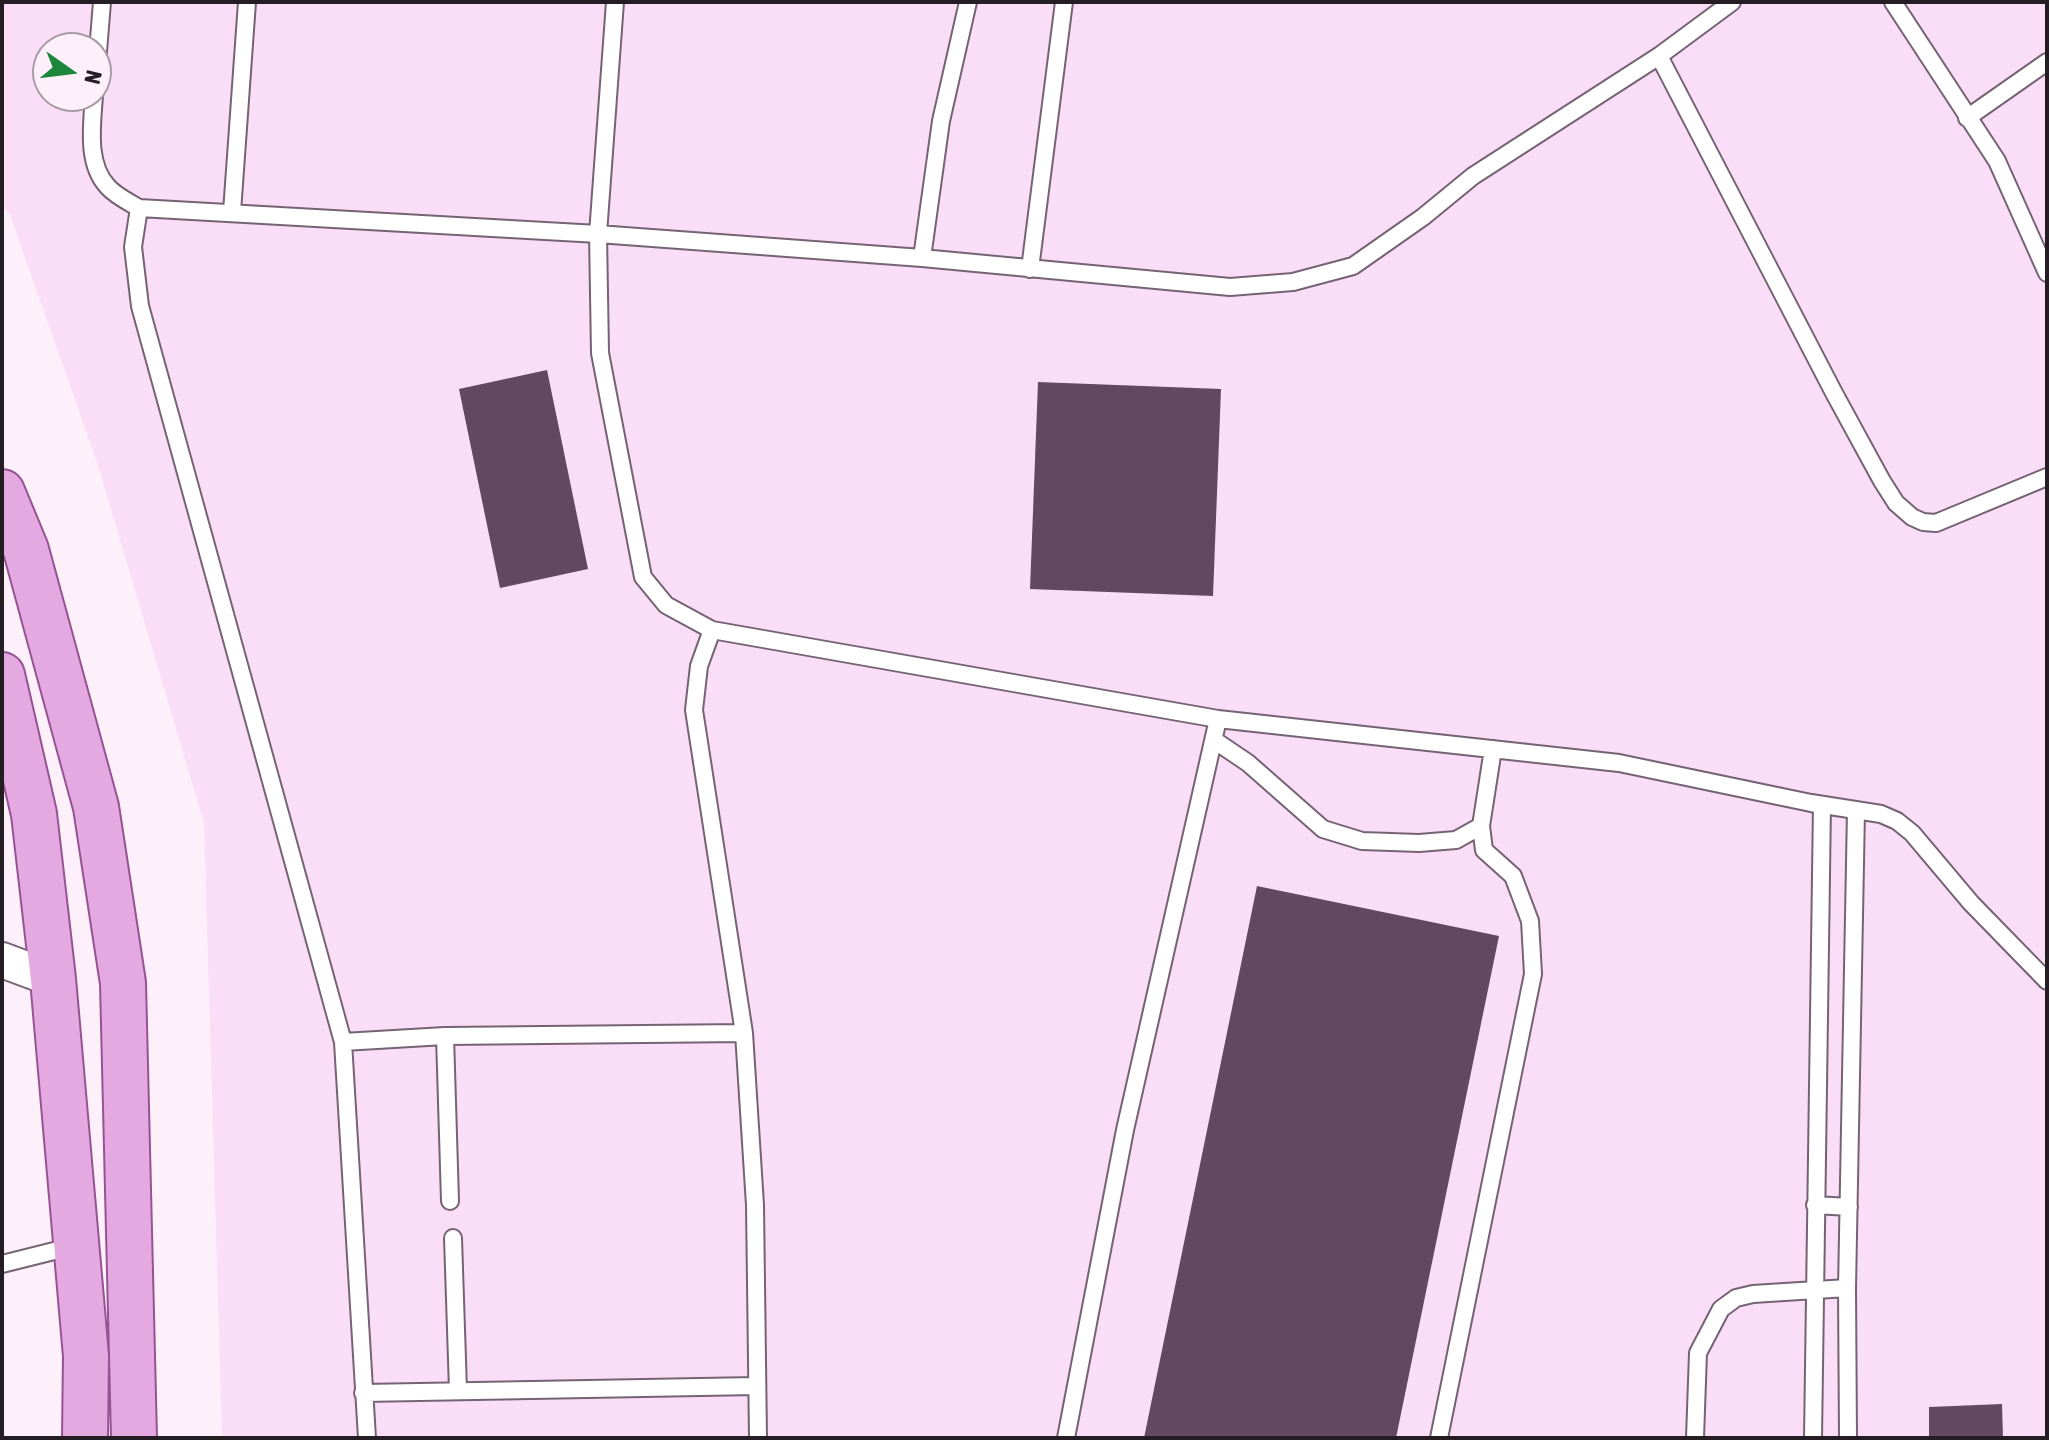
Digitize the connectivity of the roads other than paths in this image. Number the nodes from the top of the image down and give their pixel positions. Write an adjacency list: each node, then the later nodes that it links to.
1 (102, 2): 8 (lane)
2 (247, 2): 14 (lane)
3 (615, 2): 15 (lane)
4 (968, 2): 16 (lane)
5 (1064, 2): 17 (lane)
6 (1732, 2): 9 (lane)
7 (1893, 2): 12 (lane)
8 (100, 32)
9 (1659, 56): 17 (lane); 19 (lane)
10 (2047, 62): 12 (lane)
11 (94, 112): 13 (lane)
12 (1967, 118): 18 (lane)
13 (139, 208): 14 (lane); 34 (lane)
14 (232, 212): 15 (lane)
15 (598, 234): 16 (lane); 21 (lane)
16 (922, 258): 17 (lane)
17 (1030, 269)
18 (2047, 273)
19 (2047, 477)
20 (2, 492): 47 (main road)
21 (712, 630): 23 (lane); 32 (lane)
22 (2, 675): 30 (main road)
23 (1218, 719): 24 (lane); 25 (lane)
24 (1214, 740): 28 (lane); 50 (lane)
25 (1493, 749): 26 (lane); 28 (lane)
26 (1822, 805): 27 (lane); 36 (lane)
27 (1856, 810): 31 (lane); 37 (lane)
28 (1481, 826): 51 (lane)
29 (2, 960): 30 (street)
30 (53, 979): 39 (main road)
31 (2047, 981)
32 (744, 1033): 33 (lane); 43 (lane)
33 (445, 1036): 34 (lane); 35 (lane)
34 (343, 1042): 45 (lane)
35 (450, 1201)
36 (1815, 1205): 37 (lane); 42 (lane)
37 (1849, 1207): 41 (lane)
38 (453, 1238): 44 (lane)
39 (76, 1246): 40 (lane); 46 (main road)
40 (2, 1264)
41 (1847, 1288): 42 (lane); 54 (lane)
42 (1813, 1289): 52 (lane); 53 (lane)
43 (756, 1386): 44 (lane); 49 (lane)
44 (458, 1390): 45 (lane)
45 (363, 1393): 48 (lane)
46 (85, 1438)
47 (134, 1438)
48 (367, 1438)
49 (758, 1438)
50 (1066, 1438)
51 (1439, 1438)
52 (1695, 1438)
53 (1813, 1438)
54 (1848, 1438)

